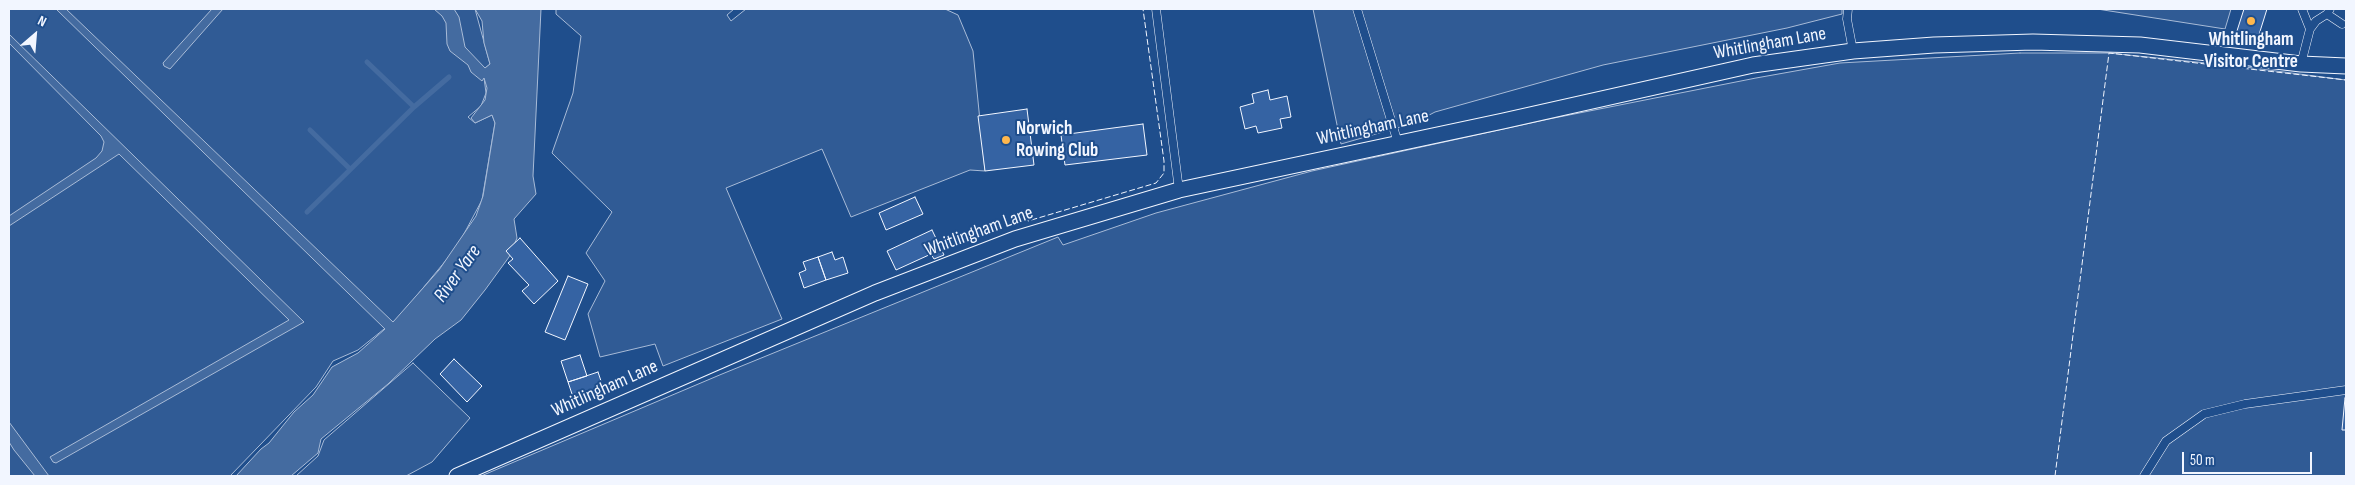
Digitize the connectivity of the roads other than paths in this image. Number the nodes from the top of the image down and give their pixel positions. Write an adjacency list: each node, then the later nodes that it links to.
1 (1156, 9): 12 (lane)
2 (1357, 9): 11 (lane)
3 (1848, 9): 8 (lane)
4 (2302, 9): 7 (lane)
5 (2329, 11): 6 (lane); 7 (lane)
6 (2342, 24)
7 (2310, 29): 9 (lane)
8 (1853, 50): 9 (street, Whitlingham Lane); 11 (street, Whitlingham Lane)
9 (2300, 64): 10 (street, Whitlingham Lane)
10 (2346, 66)
11 (1398, 143): 12 (street, Whitlingham Lane)
12 (1179, 190): 14 (street, Whitlingham Lane)
13 (2346, 390): 15 (lane)
14 (456, 476)
15 (2144, 476)

